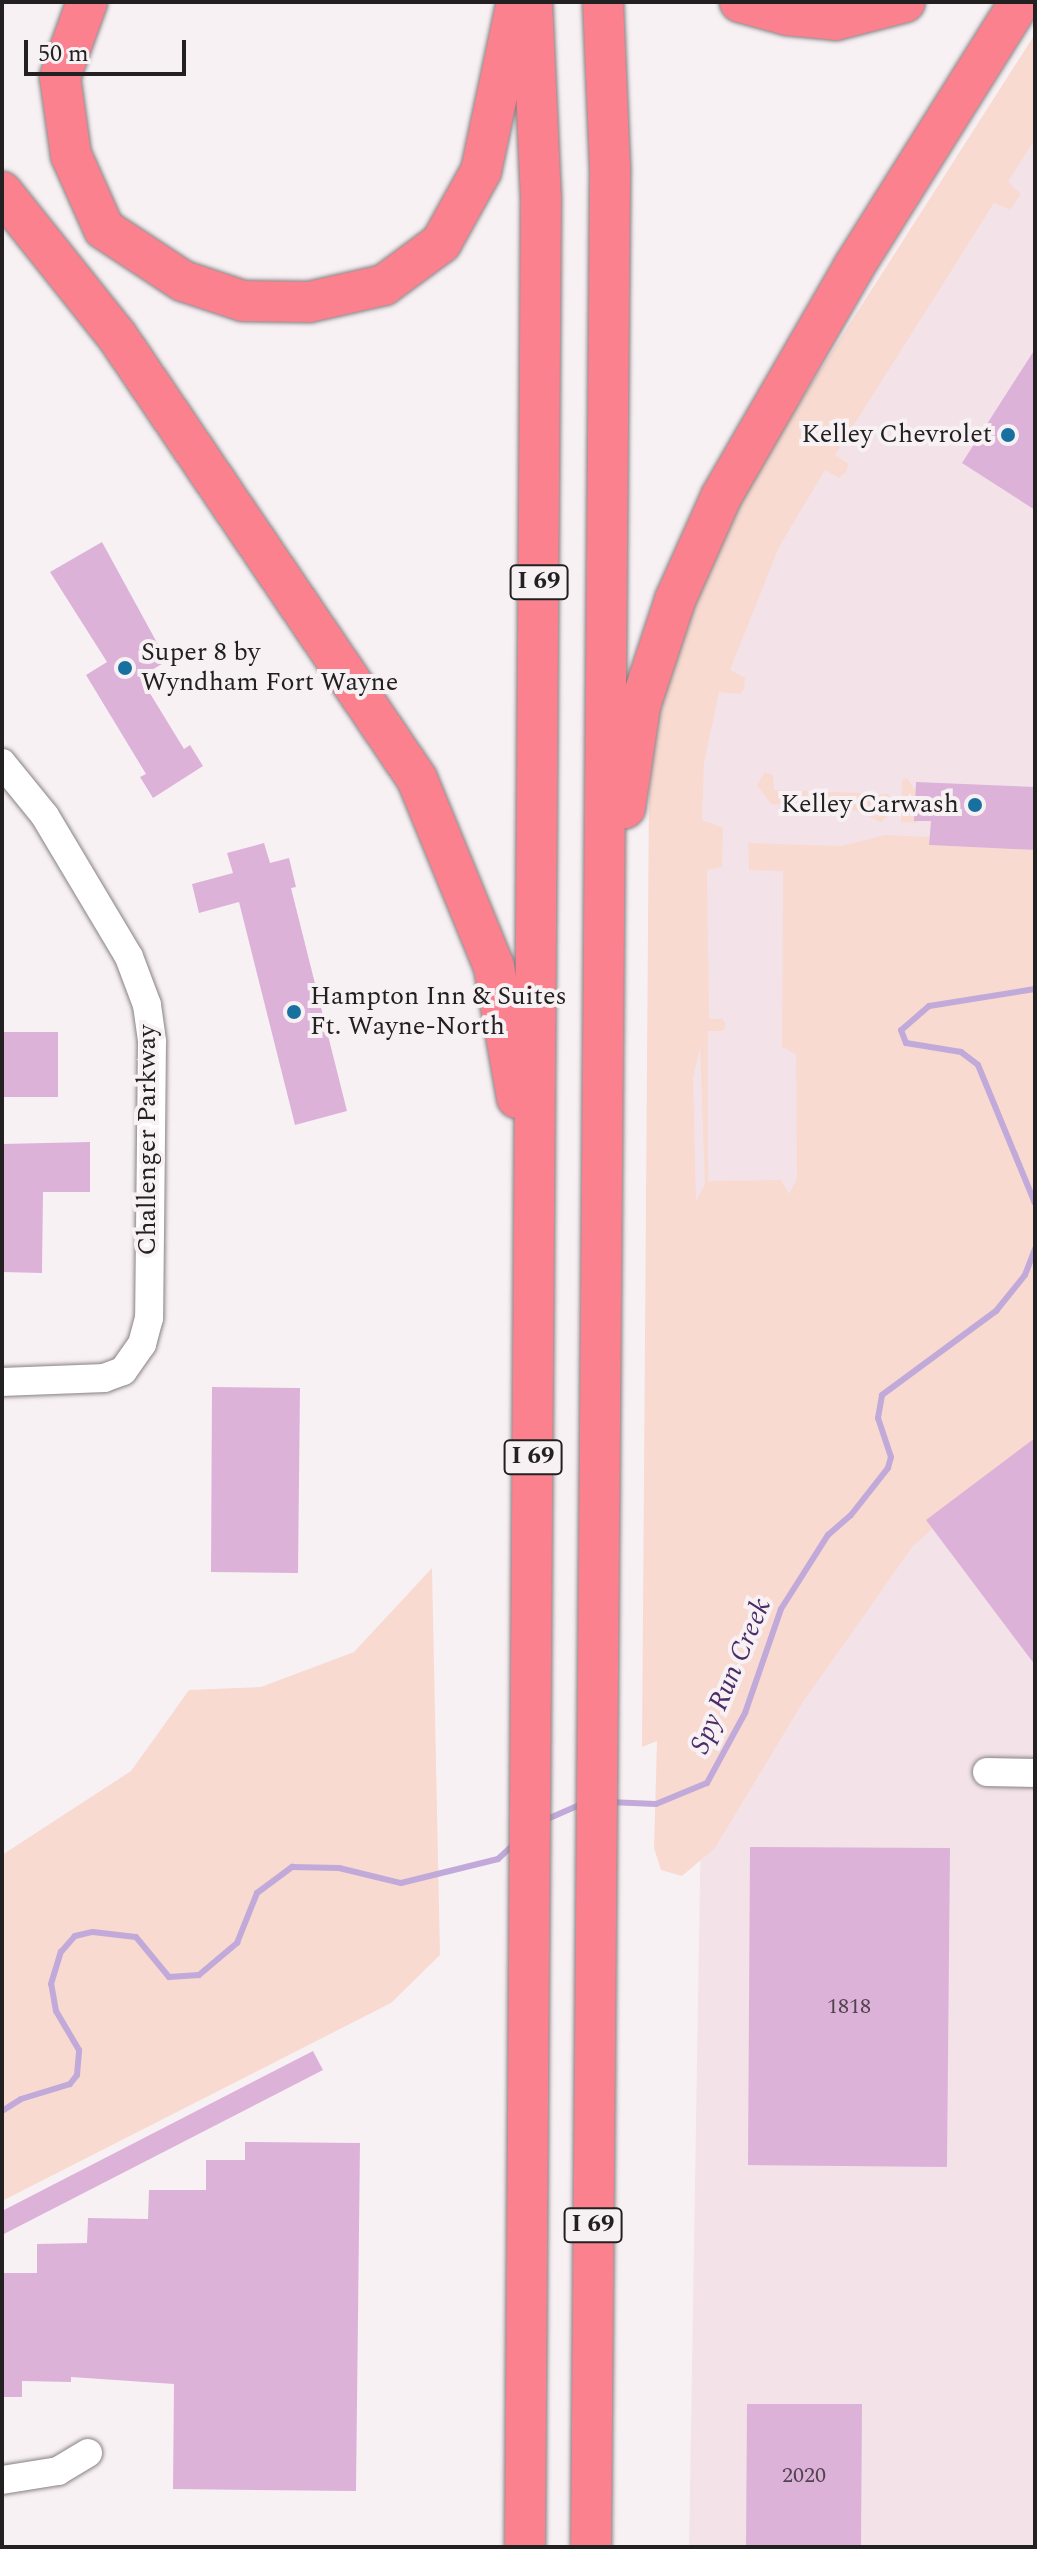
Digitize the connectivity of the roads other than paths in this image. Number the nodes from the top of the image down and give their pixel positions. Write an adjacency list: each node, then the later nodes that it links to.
1 (87, 2): 2 (highway)
2 (517, 2)
3 (532, 2): 11 (highway, I 69)
4 (603, 2): 10 (highway, I 69)
5 (740, 2): 6 (highway)
6 (905, 2)
7 (1020, 2): 10 (highway)
8 (2, 192): 11 (highway)
9 (2, 763): 12 (street, Challenger Parkway)
10 (603, 963): 18 (highway, I 69)
11 (535, 1162): 17 (highway, I 69)
12 (2, 1382)
13 (987, 1772): 14 (street)
14 (1035, 1773)
15 (88, 2453): 16 (street)
16 (2, 2480)
17 (525, 2547)
18 (591, 2547)

